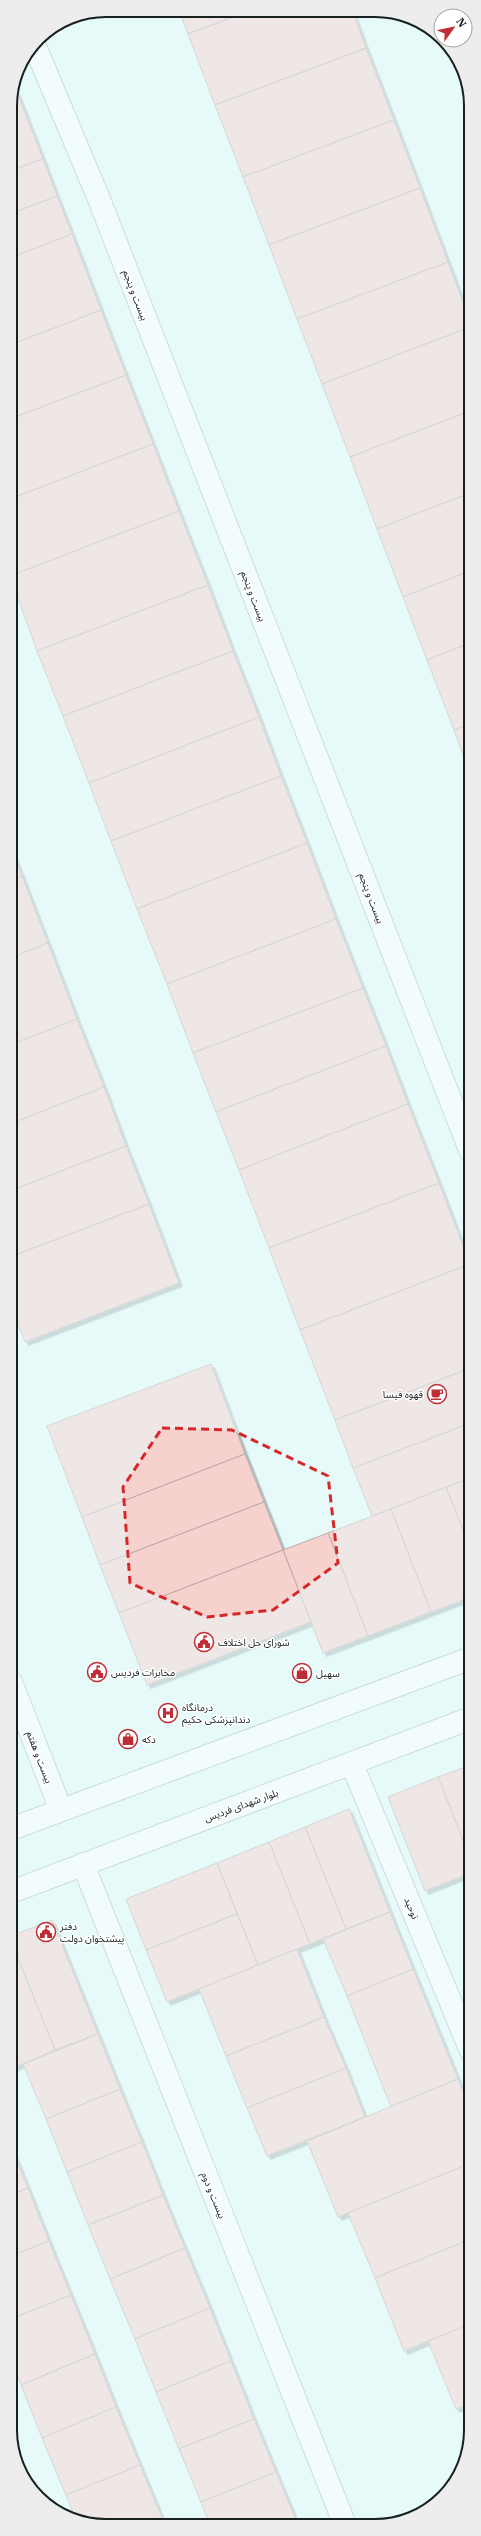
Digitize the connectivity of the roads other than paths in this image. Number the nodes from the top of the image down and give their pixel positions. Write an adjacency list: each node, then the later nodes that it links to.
1 (37, 50): 2 (street, بیست و پنجم)
2 (464, 1135)
3 (464, 1661): 7 (street)
4 (17, 1697): 7 (street, بیست و هفتم)
5 (464, 1721): 6 (street, بلوار شهدای فردیس)
6 (352, 1764): 9 (street, بلوار شهدای فردیس); 11 (street, توحید)
7 (61, 1810): 8 (street)
8 (17, 1827)
9 (83, 1864): 10 (street, بلوار شهدای فردیس); 12 (street, بیست و دوم)
10 (17, 1890)
11 (464, 2034)
12 (343, 2519)

